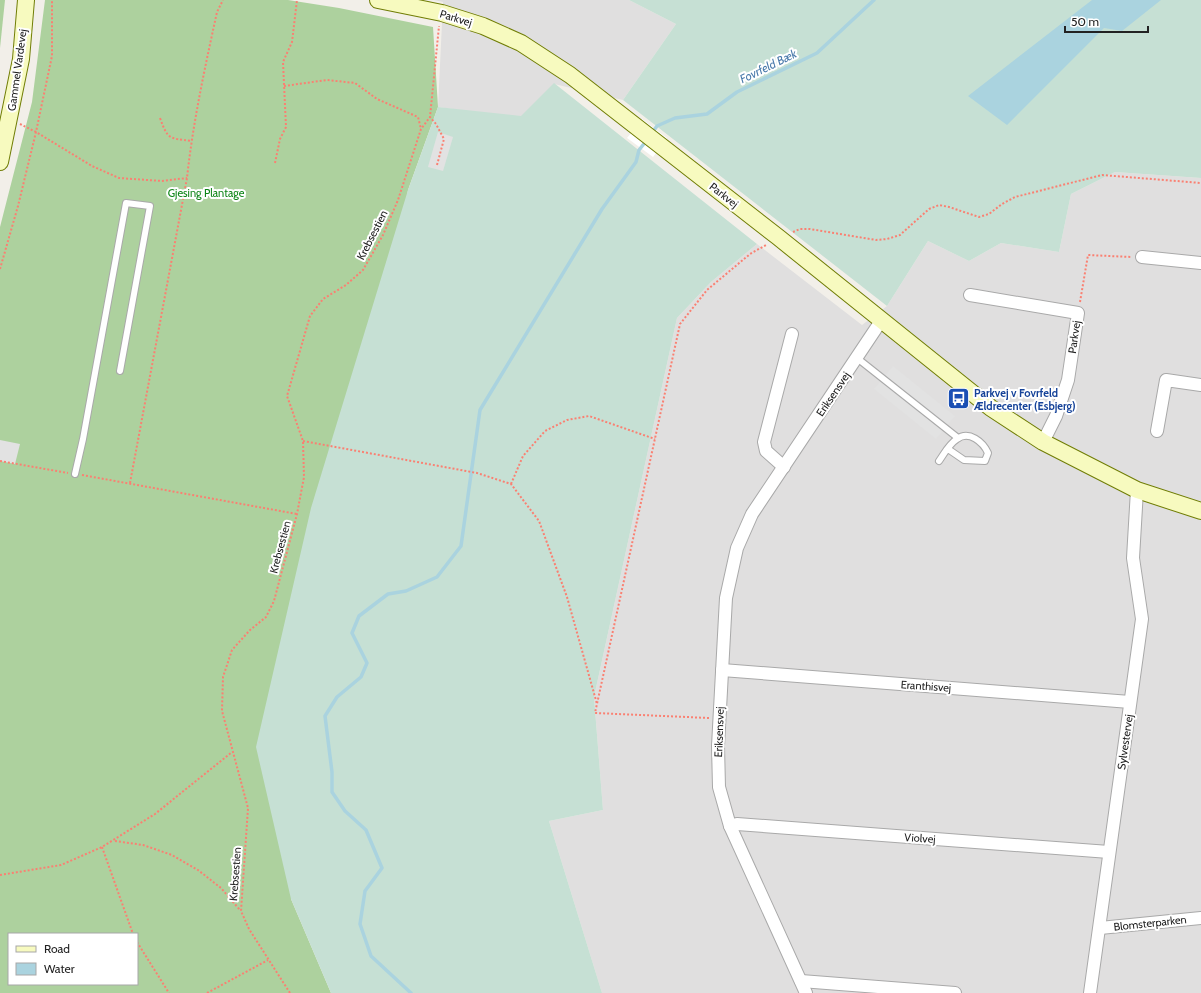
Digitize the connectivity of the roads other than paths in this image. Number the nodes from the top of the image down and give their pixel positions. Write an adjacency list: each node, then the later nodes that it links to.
1 (26, 0): 3 (street, Gammel Vardevej)
2 (378, 0): 7 (street, Parkvej)
3 (0, 162)
4 (1142, 257): 5 (street)
5 (1201, 263)
6 (970, 295): 14 (street, Parkvej)
7 (881, 321): 9 (street, Eriksensvej); 14 (street, Parkvej)
8 (792, 334): 17 (street)
9 (857, 358): 13 (lane); 17 (street, Eriksensvej)
10 (120, 371): 18 (lane)
11 (1201, 385): 12 (street)
12 (1157, 431)
13 (958, 438): 15 (lane); 15 (lane)
14 (1043, 442): 19 (street, Parkvej)
15 (948, 449): 16 (lane)
16 (939, 462)
17 (784, 467): 21 (street, Eriksensvej)
18 (75, 474)
19 (1137, 490): 20 (street, Parkvej); 22 (street, Sylvestervej)
20 (1201, 511)
21 (722, 670): 22 (street, Eranthisvej); 23 (street, Eriksensvej)
22 (1130, 702): 24 (street, Sylvestervej)
23 (730, 826): 24 (street, Violvej); 27 (street, Eriksensvej)
24 (1109, 852): 26 (street, Sylvestervej)
25 (1201, 918): 26 (street, Blomsterparken)
26 (1100, 928): 30 (street, Sylvestervej)
27 (801, 981): 28 (street, Eriksensvej); 29 (street)
28 (806, 993)
29 (955, 993)
30 (1090, 993)

